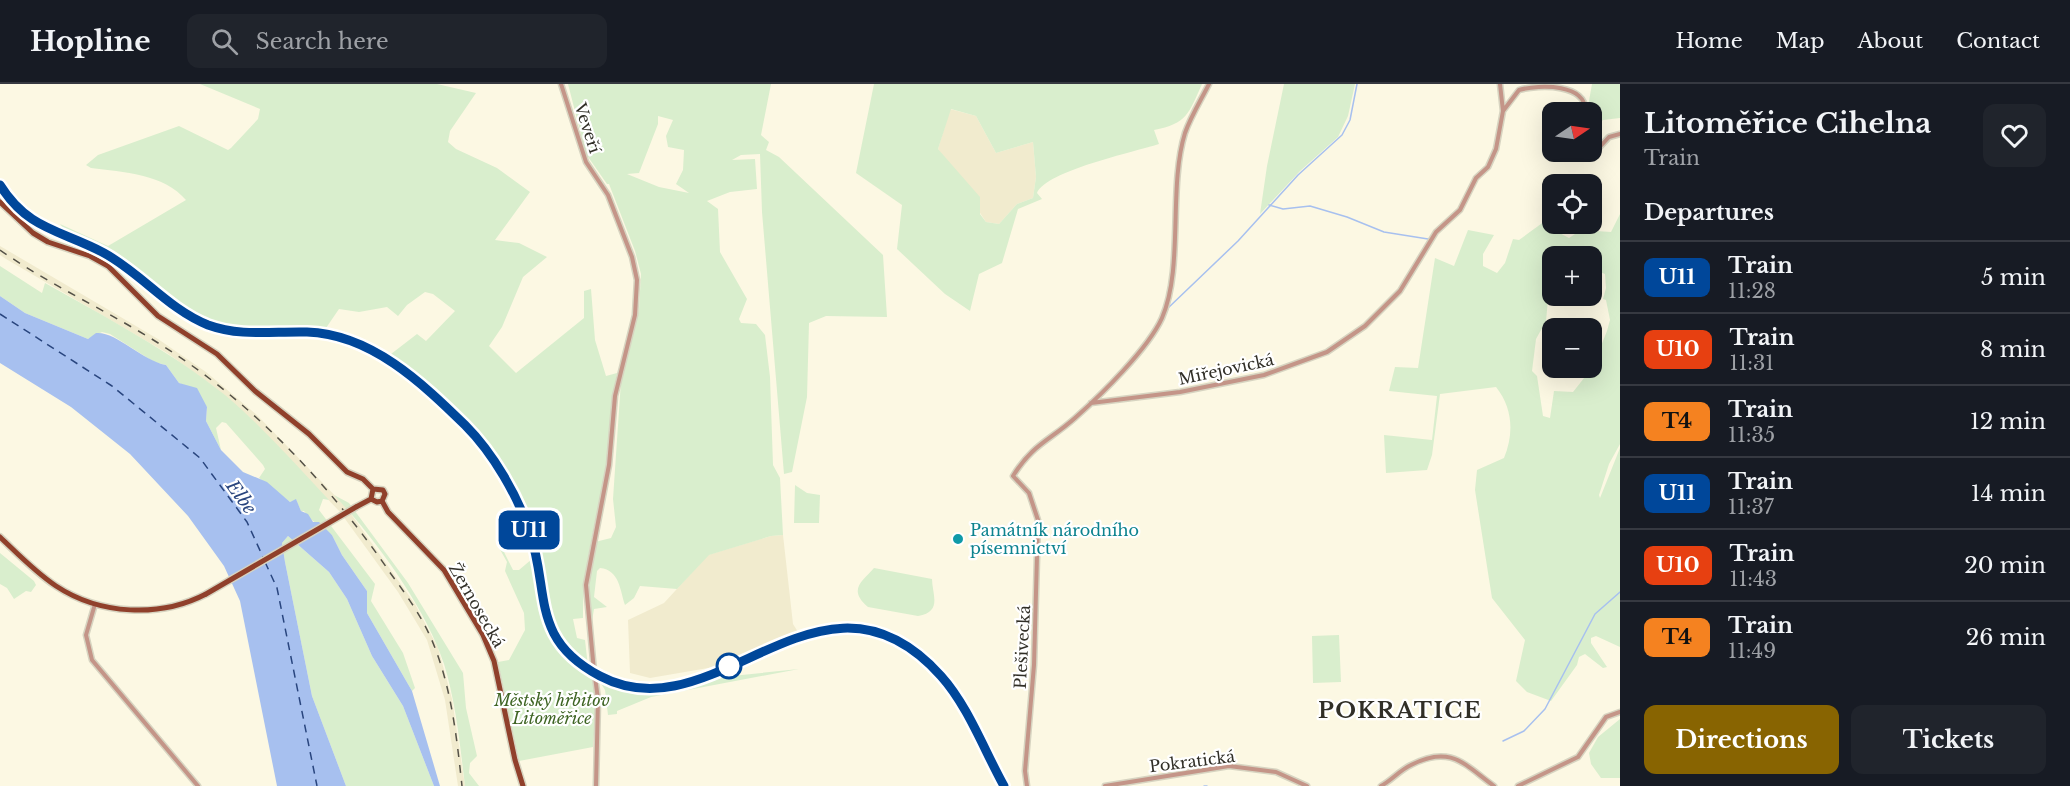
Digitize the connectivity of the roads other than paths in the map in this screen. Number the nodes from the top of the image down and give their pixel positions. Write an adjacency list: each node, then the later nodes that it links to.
1 (561, 84): 18 (street, Veveří, bridge)
2 (1209, 84): 9 (street)
3 (1500, 84): 5 (street)
4 (1584, 102): 5 (street)
5 (1503, 111): 9 (street, Miřejovická)
6 (1620, 134): 7 (street)
7 (1602, 144)
8 (0, 202): 10 (main road, Žernosecká)
9 (1090, 403): 19 (street, Plešivecká)
10 (374, 489): 11 (main road); 12 (main road, Žernosecká)
11 (371, 498): 12 (main road); 14 (main road, bridge)
12 (382, 501): 17 (main road, Žernosecká)
13 (0, 537): 14 (main road)
14 (95, 604): 16 (street)
15 (1620, 712): 24 (street)
16 (198, 786)
17 (524, 786)
18 (596, 786)
19 (1027, 786)
20 (1105, 786): 21 (street, Pokratická)
21 (1307, 786)
22 (1381, 786): 23 (street)
23 (1494, 786)
24 (1518, 786)

